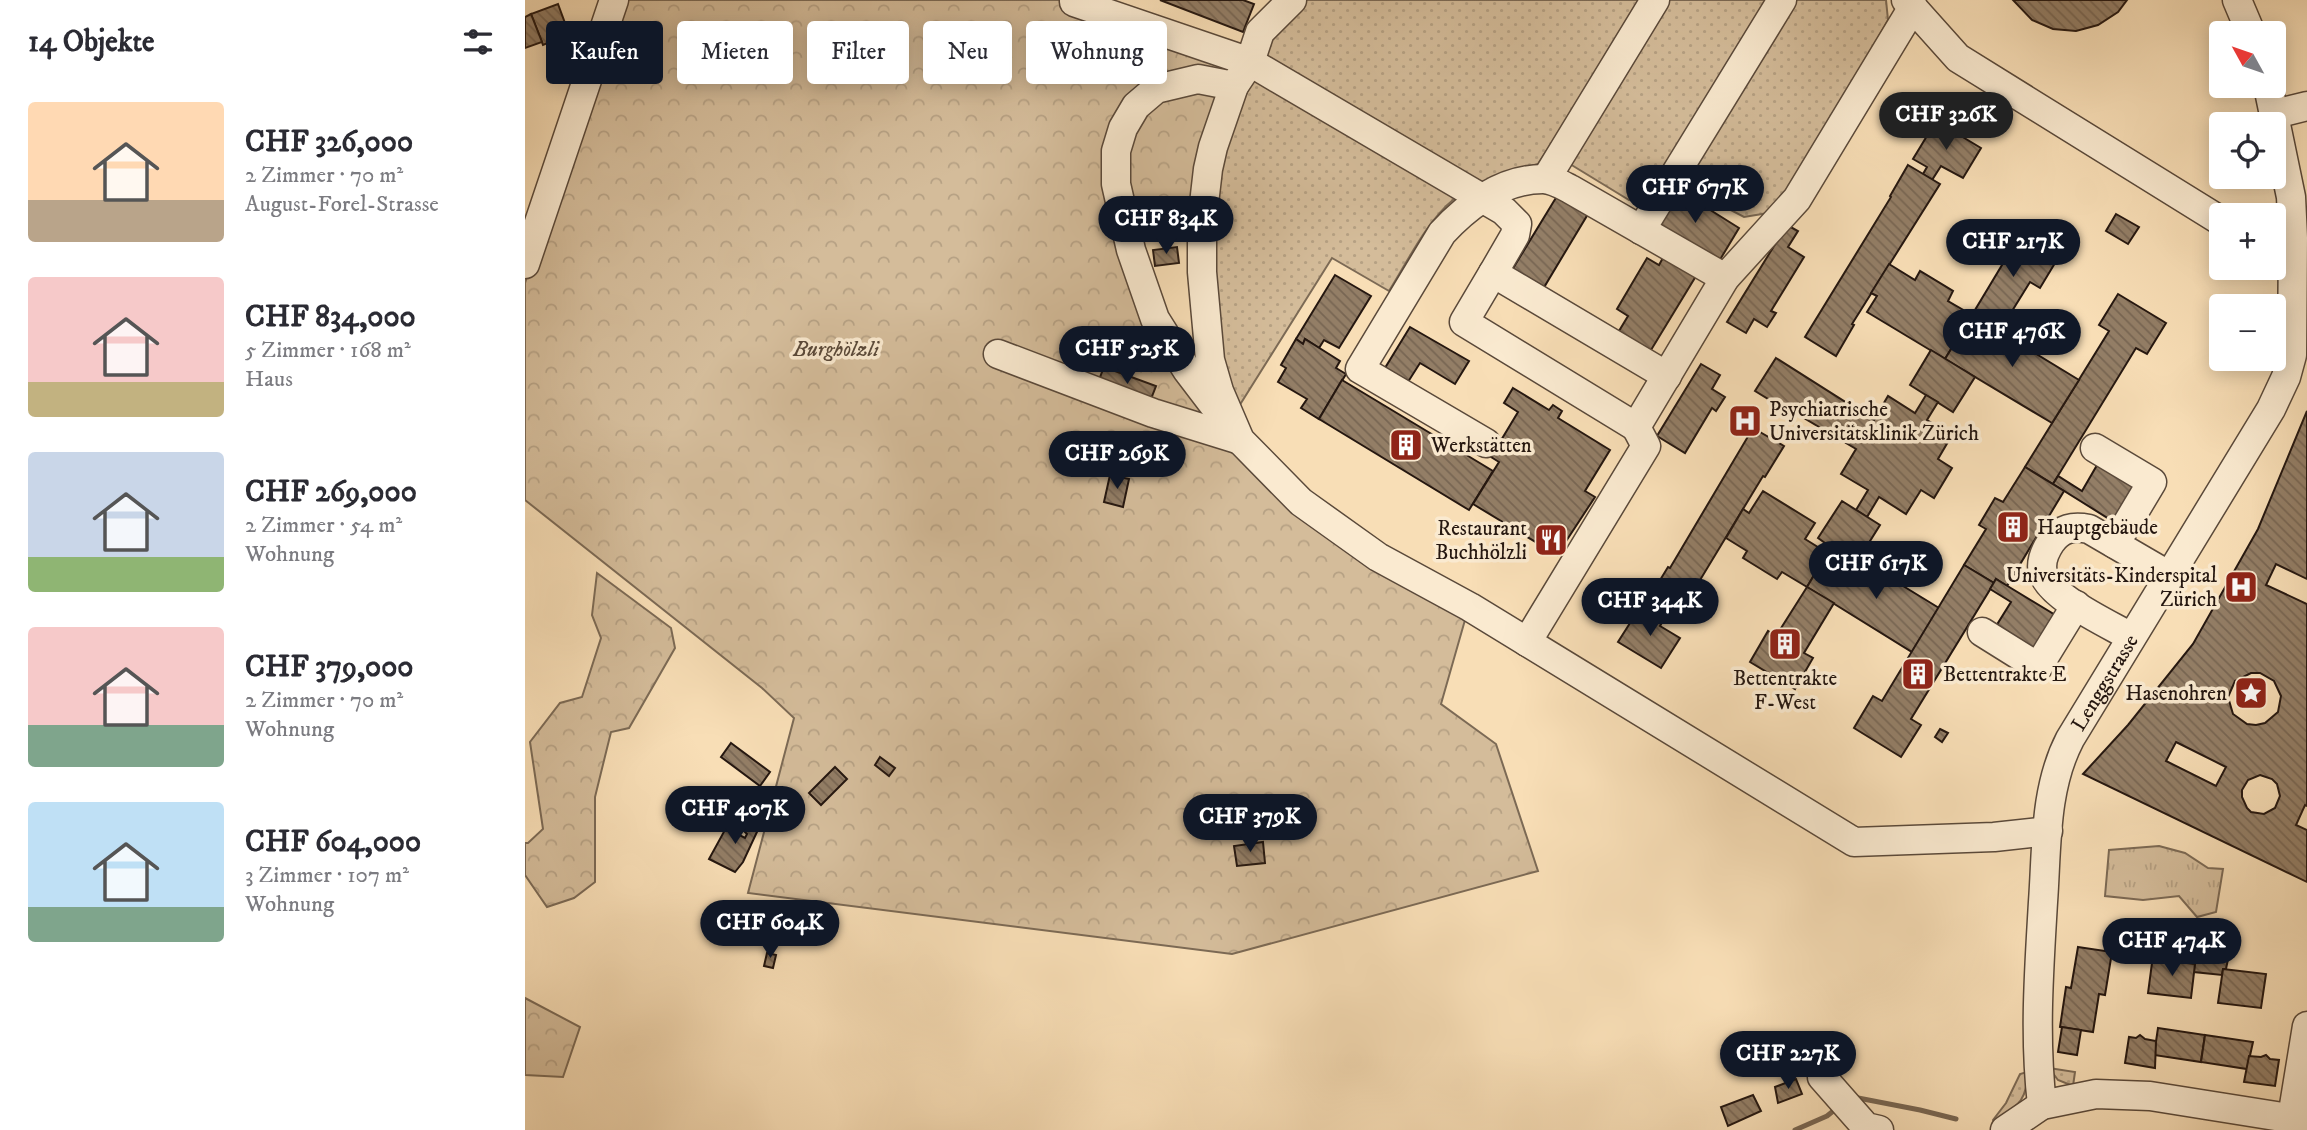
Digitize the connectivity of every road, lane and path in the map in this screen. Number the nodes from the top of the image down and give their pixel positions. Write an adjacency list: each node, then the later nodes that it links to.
1 (614, 0): 21 (street)
2 (1074, 0): 11 (street)
3 (1262, 0): 10 (street)
4 (1292, 0): 10 (street)
5 (1654, 0): 16 (street)
6 (1782, 0): 19 (street)
7 (2237, 0): 9 (street)
8 (1909, 4): 18 (street); 23 (street)
9 (2246, 21)
10 (1260, 32): 11 (street)
11 (1250, 62): 12 (street); 17 (street)
12 (1234, 86): 27 (street); 27 (street)
13 (2307, 106): 14 (street)
14 (2283, 112)
15 (2286, 171): 20 (street, Lenggstrasse)
16 (1546, 179): 17 (street); 19 (street)
17 (1480, 198): 22 (street); 28 (street)
18 (2209, 214)
19 (1641, 230): 23 (street)
20 (2292, 234): 31 (street, Lenggstrasse)
21 (525, 264)
22 (1493, 273): 25 (street); 26 (street)
23 (1725, 278): 25 (street)
24 (998, 354): 27 (street)
25 (1667, 376): 26 (street)
26 (1636, 427): 35 (street)
27 (1240, 440): 35 (street)
28 (1486, 443)
29 (2095, 448): 30 (street)
30 (2115, 544): 31 (street); 32 (street)
31 (2168, 575): 34 (street, Lenggstrasse)
32 (2076, 605): 33 (street); 34 (street)
33 (1982, 632)
34 (2131, 638): 36 (street, Lenggstrasse)
35 (1527, 642): 36 (street)
36 (2048, 831): 39 (street, Lenggstrasse)
37 (2307, 1026): 40 (street)
38 (1822, 1077): 41 (street)
39 (2042, 1105): 40 (street); 42 (street)
40 (2297, 1123)
41 (1878, 1130)
42 (2005, 1130)

